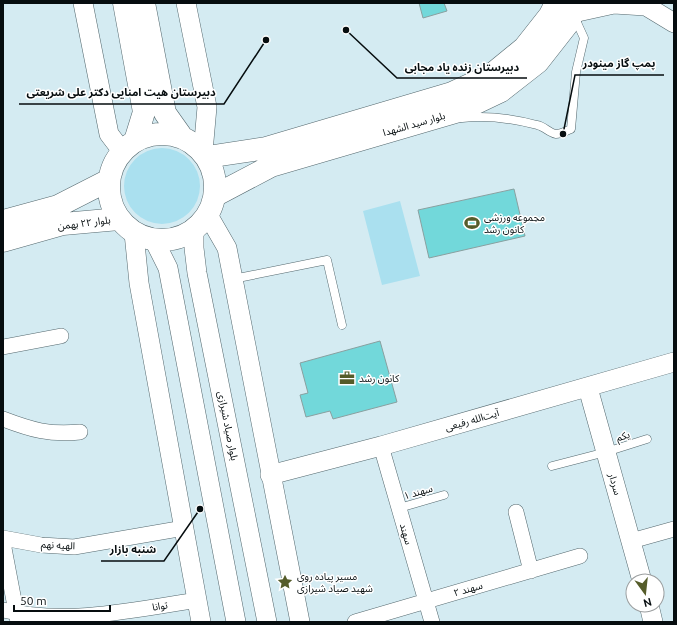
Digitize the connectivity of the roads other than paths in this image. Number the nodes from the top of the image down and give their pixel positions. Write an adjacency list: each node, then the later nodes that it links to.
1 (83, 3): 10 (street)
2 (124, 3): 10 (main road)
3 (144, 3): 9 (main road)
4 (186, 3): 11 (street)
5 (643, 5): 6 (street); 7 (street)
6 (569, 6): 8 (main road, بلوار سید الشهدا); 8 (lane); 11 (main road, بلوار سید الشهدا)
7 (674, 22)
8 (392, 130): 13 (main road, بلوار سید الشهدا)
9 (182, 137): 10 (main road); 11 (main road)
10 (129, 146): 12 (main road)
11 (205, 155): 13 (main road)
12 (109, 180): 14 (main road, بلوار ۲۲ بهمن); 15 (main road)
13 (206, 213): 15 (main road); 17 (street); 46 (street, بلوار صیاد شیرازی)
14 (3, 221)
15 (136, 231): 16 (main road, بلوار ۲۲ بهمن); 33 (street); 45 (street)
16 (3, 241)
17 (232, 279): 18 (lane); 29 (street)
18 (342, 325)
19 (61, 336): 20 (street)
20 (3, 347)
21 (674, 362): 22 (street, آیت‌الله رفیعی)
22 (588, 388): 26 (street, آیت‌الله رفیعی); 27 (street, سردار)
23 (3, 419): 24 (street)
24 (80, 432)
25 (647, 439): 27 (lane, یکم)
26 (381, 446): 29 (street, آیت‌الله رفیعی); 31 (street, سهند)
27 (606, 452): 28 (lane, یکم); 36 (street, سردار)
28 (552, 466)
29 (270, 475): 47 (street)
30 (444, 495): 31 (lane, سهند ۱)
31 (399, 508): 42 (street, سهند)
32 (516, 512): 39 (street)
33 (184, 528): 35 (street, الهیه نهم); 41 (street)
34 (674, 529): 36 (street)
35 (3, 538)
36 (631, 541): 40 (street, سردار)
37 (3, 543): 43 (street)
38 (580, 556): 39 (street, سهند ۲)
39 (531, 571): 42 (street, سهند ۲)
40 (640, 573)
41 (197, 600): 43 (street, توانا); 44 (street)
42 (426, 601): 48 (street, سهند ۲); 49 (street, سهند)
43 (12, 615)
44 (201, 622)
45 (236, 622)
46 (267, 622)
47 (300, 622)
48 (355, 622)
49 (432, 622)

